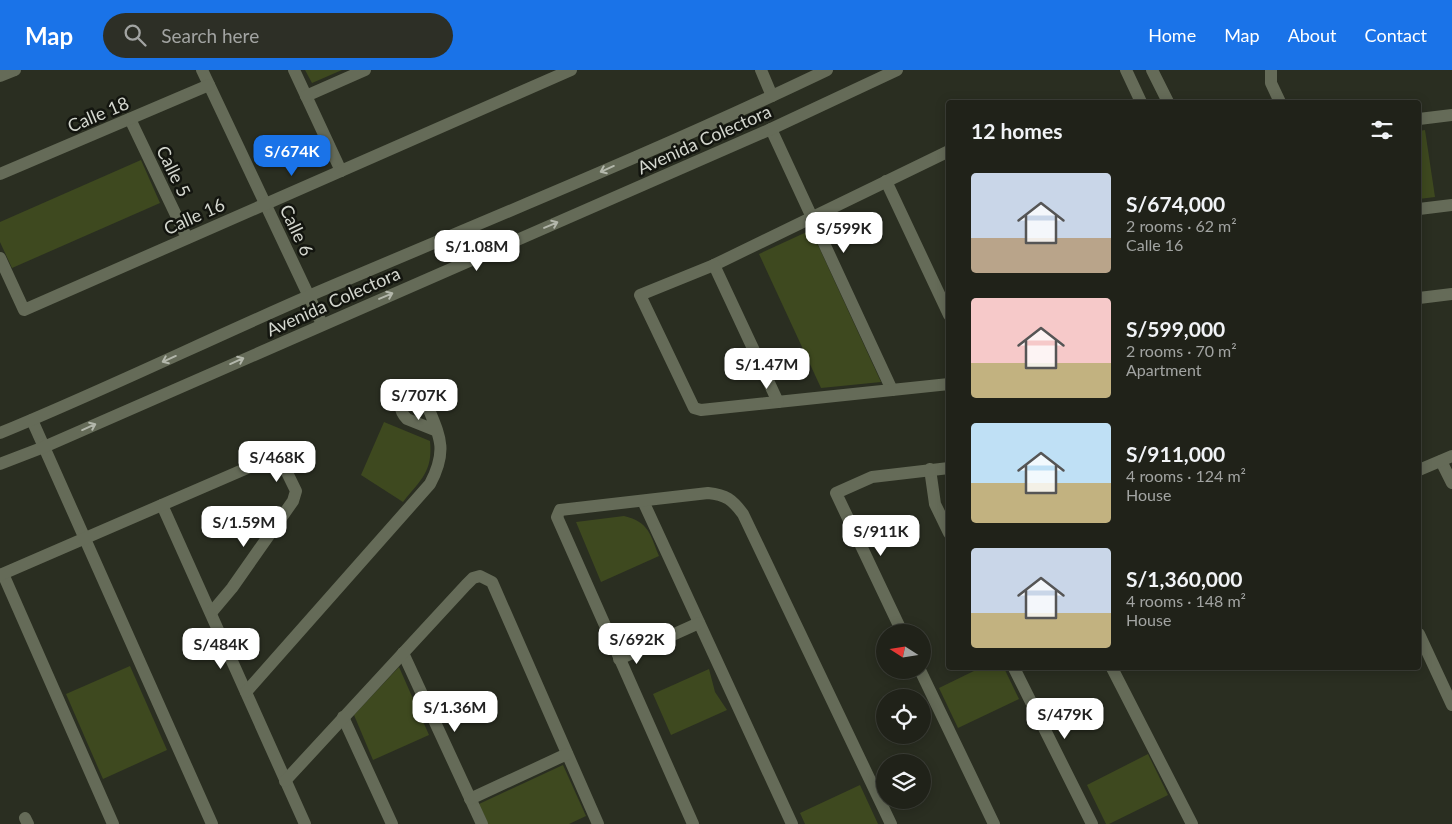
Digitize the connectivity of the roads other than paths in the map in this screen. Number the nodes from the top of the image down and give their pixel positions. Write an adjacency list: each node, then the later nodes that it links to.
1 (14, 70): 12 (street)
2 (202, 70): 13 (street, Calle 6)
3 (294, 70): 14 (street)
4 (366, 70): 14 (street)
5 (571, 70): 24 (street, Calle 16)
6 (761, 70): 15 (street)
7 (828, 70): 15 (street, Avenida Colectora)
8 (897, 70): 22 (street, Avenida Colectora)
9 (1126, 70): 16 (street)
10 (1152, 70): 17 (street)
11 (1271, 70): 18 (street)
12 (0, 76)
13 (209, 85): 20 (street, Calle 18); 27 (street, Calle 6)
14 (306, 96): 24 (street)
15 (772, 96): 35 (street, Avenida Colectora, one-way to 35)
16 (1140, 100)
17 (1167, 100)
18 (1279, 100)
19 (1452, 115): 21 (street)
20 (130, 119): 25 (street, Calle 18); 31 (street, Calle 5)
21 (1421, 119)
22 (771, 130): 30 (street); 38 (street, Avenida Colectora, one-way to 22)
23 (946, 151): 26 (street)
24 (341, 171): 27 (street, Calle 16)
25 (0, 174)
26 (886, 181): 30 (street); 37 (street)
27 (265, 204): 31 (street, Calle 16); 35 (street, Calle 6)
28 (1452, 205): 29 (street)
29 (1421, 209)
30 (811, 217): 33 (street); 40 (street)
31 (187, 238): 32 (street, Calle 16)
32 (0, 258)
33 (714, 265): 41 (street); 41 (street)
34 (1452, 294): 36 (street)
35 (308, 296): 38 (street, Calle 6); 42 (street, Avenida Colectora, one-way to 42)
36 (1421, 298)
37 (946, 309)
38 (322, 324): 45 (street, Avenida Colectora, one-way to 38)
39 (946, 384): 40 (street)
40 (892, 390): 41 (street)
41 (778, 402)
42 (32, 420): 44 (street, Avenida Colectora); 45 (street)
43 (438, 431): 66 (street)
44 (0, 433)
45 (44, 447): 47 (street, Avenida Colectora); 55 (street)
46 (1447, 458): 49 (street); 51 (street)
47 (0, 464)
48 (946, 468): 50 (street)
49 (1421, 469)
50 (930, 470): 54 (street); 59 (street)
51 (1452, 483)
52 (643, 501): 58 (street); 62 (street); 80 (street)
53 (162, 505): 55 (street); 57 (street); 57 (street)
54 (946, 527)
55 (85, 538): 56 (street); 74 (street)
56 (2, 575): 73 (street)
57 (211, 614): 66 (street)
58 (699, 623): 62 (street); 79 (street)
59 (898, 624)
60 (1421, 638): 67 (street)
61 (403, 653): 68 (street); 69 (street); 71 (street)
62 (619, 659): 78 (street)
63 (1015, 670): 82 (street)
64 (1113, 670): 83 (street)
65 (924, 679): 81 (street)
66 (246, 692): 70 (street)
67 (1452, 705)
68 (343, 717): 70 (street); 76 (street)
69 (567, 754): 71 (street); 72 (street)
70 (285, 781): 75 (street)
71 (470, 799): 77 (street)
72 (593, 822)
73 (113, 824)
74 (212, 824)
75 (305, 824)
76 (392, 824)
77 (482, 824)
78 (692, 824)
79 (792, 824)
80 (891, 824)
81 (994, 824)
82 (1092, 824)
83 (1192, 824)

